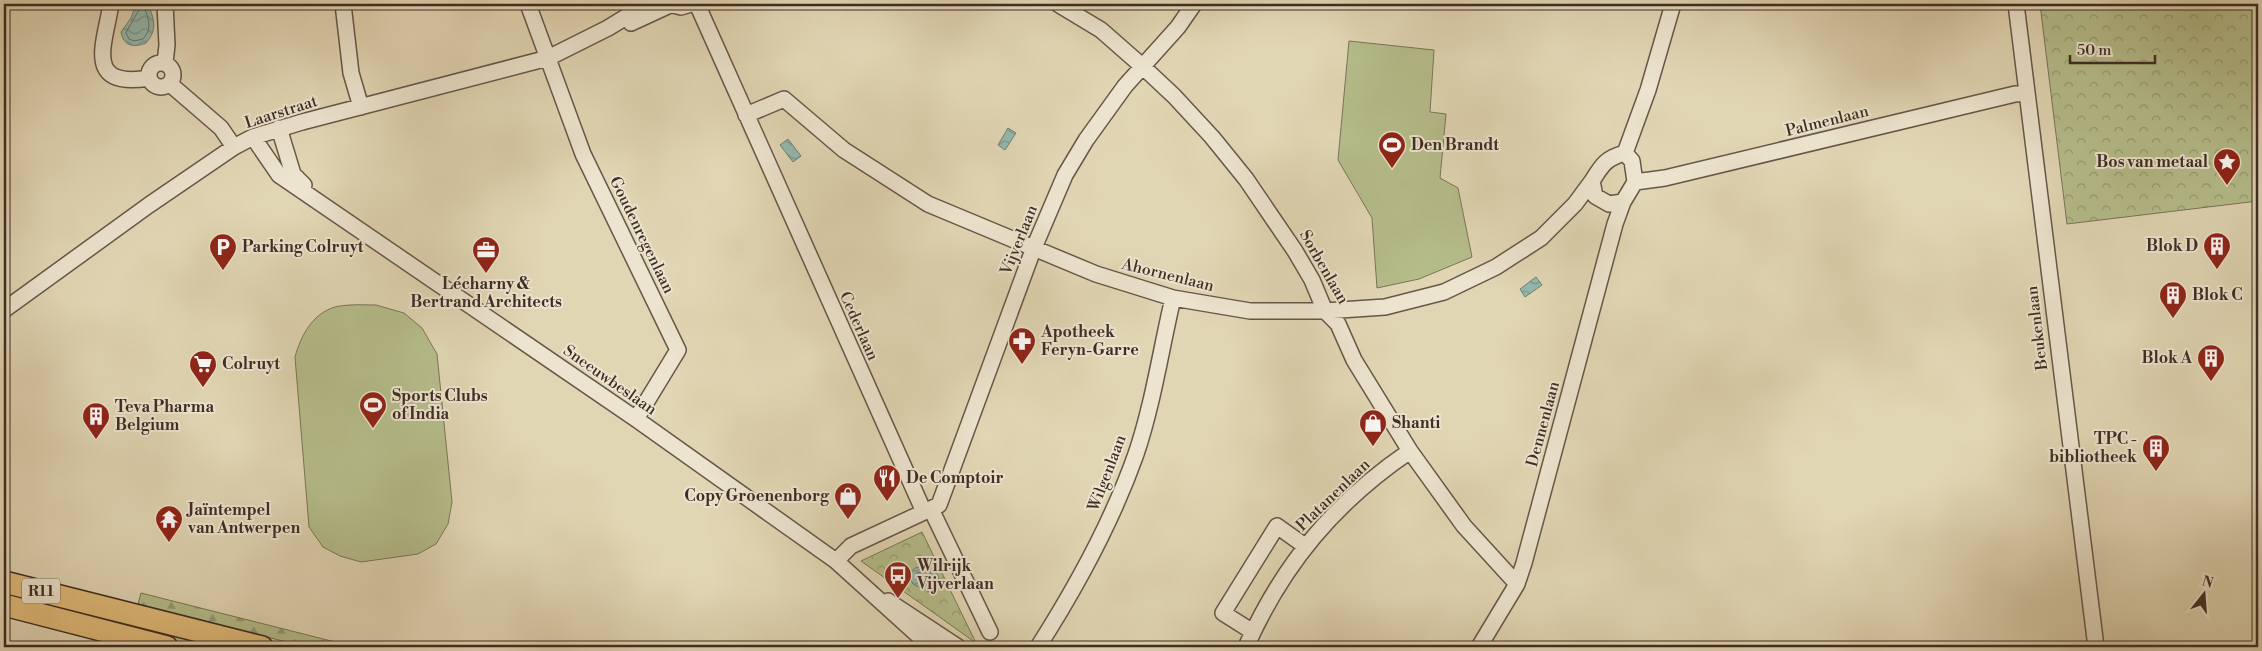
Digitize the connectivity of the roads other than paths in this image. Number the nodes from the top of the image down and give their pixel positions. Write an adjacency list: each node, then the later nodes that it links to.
1 (111, 4): 16 (street)
2 (165, 4): 14 (street)
3 (343, 4): 19 (street)
4 (528, 4): 13 (street)
5 (647, 4): 12 (street, Laarstraat)
6 (670, 4): 7 (street); 12 (street, Laarstraat)
7 (691, 4): 20 (street, Cederlaan)
8 (1058, 4): 15 (street, Sorbenlaan)
9 (1194, 4): 15 (street, Vijverlaan)
10 (1673, 4): 24 (street)
11 (2016, 4): 18 (street, Beukenlaan)
12 (608, 28): 13 (street, Laarstraat)
13 (548, 58): 19 (street, Laarstraat); 33 (street, Goudenregenlaan)
14 (165, 63): 16 (street); 17 (street)
15 (1142, 66): 29 (street, Vijverlaan); 32 (street, Sorbenlaan)
16 (149, 78): 17 (street)
17 (170, 84): 23 (street)
18 (2027, 93): 26 (street, Palmenlaan); 51 (street, Beukenlaan)
19 (361, 107): 21 (street, Laarstraat)
20 (746, 115): 29 (street, Ahornenlaan); 35 (street, Cederlaan)
21 (279, 128): 22 (street, Laarstraat); 28 (street, Sneeuwbeslaan)
22 (253, 137): 23 (street, Laarstraat); 28 (street, Sneeuwbeslaan)
23 (234, 147): 31 (street, Laarstraat)
24 (1625, 153): 25 (street); 26 (street)
25 (1592, 181): 27 (street); 32 (street, Ahornenlaan)
26 (1635, 182): 27 (street, Dennenlaan)
27 (1623, 202): 39 (street, Dennenlaan)
28 (322, 204): 33 (street, Sneeuwbeslaan)
29 (1033, 250): 30 (street, Ahornenlaan); 35 (street, Vijverlaan)
30 (1172, 298): 32 (street, Ahornenlaan); 48 (street, Wilgenlaan)
31 (4, 310)
32 (1325, 311): 34 (street, Sorbenlaan)
33 (636, 419): 37 (street, Sneeuwbeslaan)
34 (1410, 451): 36 (street, Platanenlaan); 39 (street, Sorbenlaan)
35 (927, 511): 37 (street); 42 (street, Cederlaan)
36 (1305, 546): 43 (street, Platanenlaan); 43 (street, Platanenlaan)
37 (836, 561): 40 (street, Sneeuwbeslaan)
38 (4, 582): 45 (highway, R11)
39 (1517, 584): 50 (street, Dennenlaan)
40 (873, 593): 46 (street, Sneeuwbeslaan); 47 (street, Sneeuwbeslaan)
41 (4, 605): 44 (highway, R11)
42 (990, 632)
43 (1253, 632): 49 (street, Platanenlaan)
44 (167, 647)
45 (262, 647)
46 (931, 647)
47 (958, 647)
48 (1038, 647)
49 (1246, 647)
50 (1479, 647)
51 (2096, 647)

